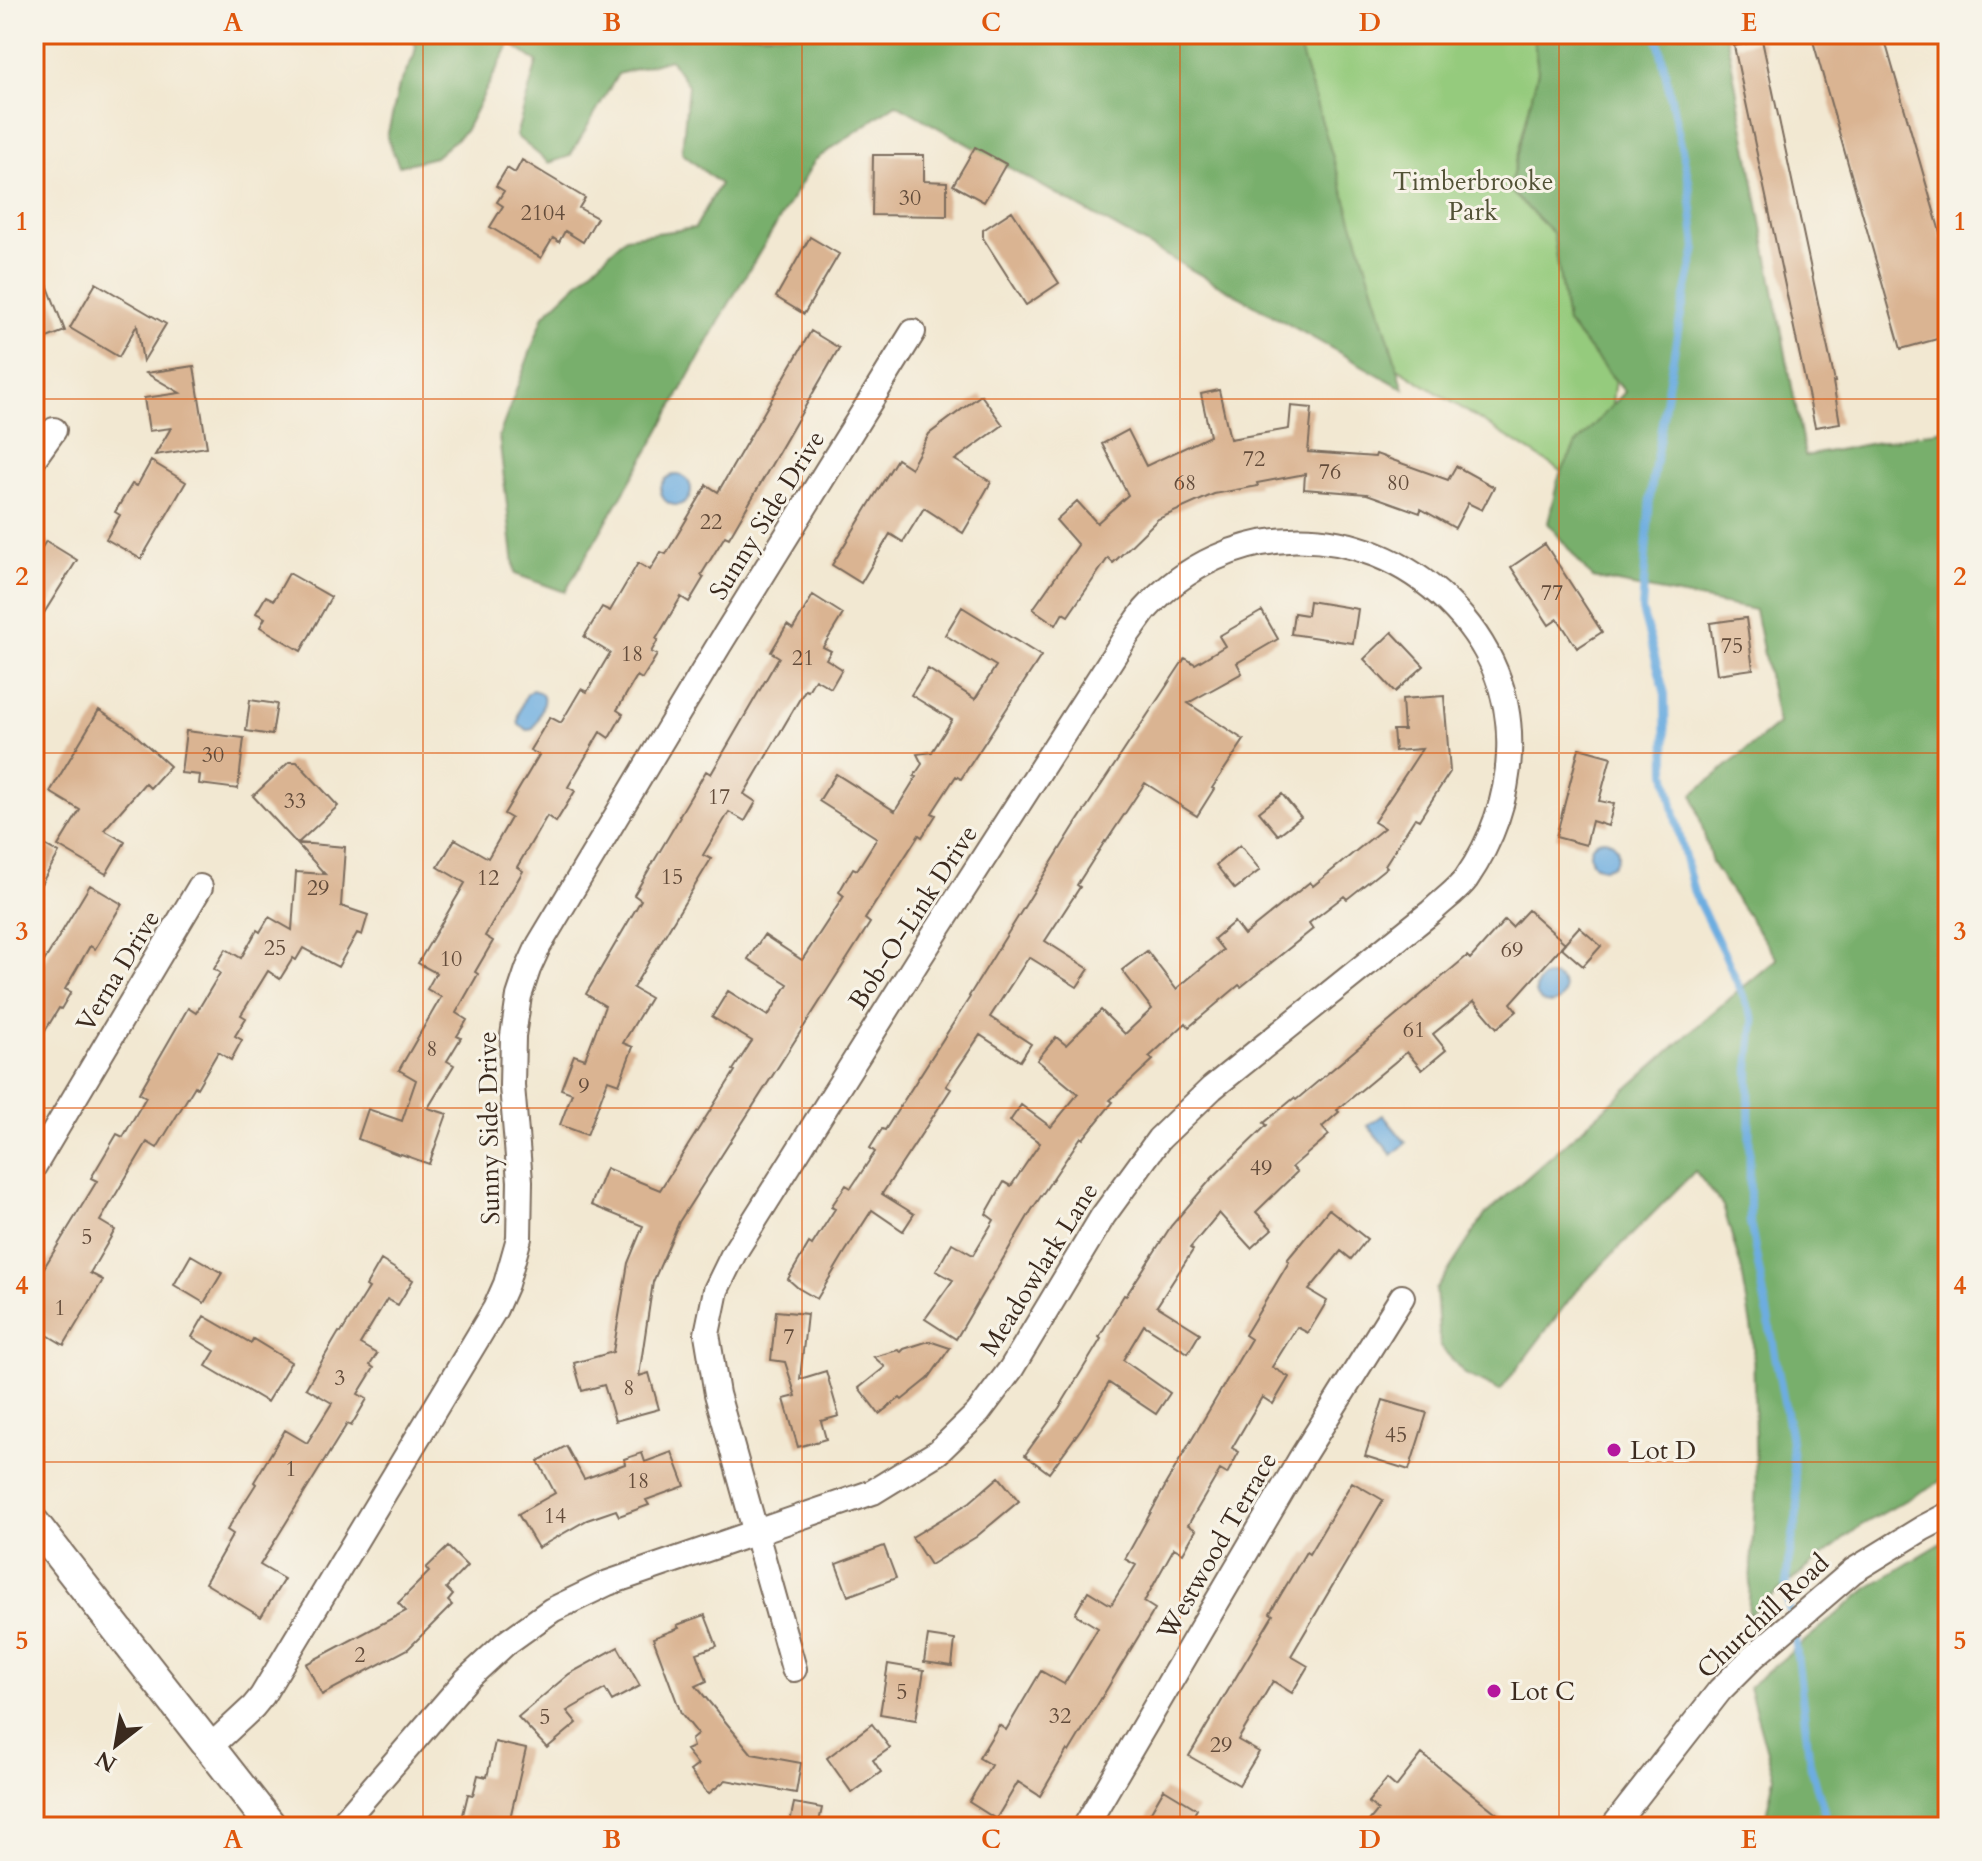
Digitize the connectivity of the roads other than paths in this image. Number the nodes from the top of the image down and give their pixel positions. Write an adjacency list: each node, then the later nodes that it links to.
1 (913, 332): 12 (street, Sunny Side Drive)
2 (54, 430): 3 (street)
3 (34, 458)
4 (1406, 568): 10 (street, Bob-O-Link Drive); 10 (street, Meadowlark Lane)
5 (200, 887): 6 (street, Verna Drive)
6 (34, 1166)
7 (1402, 1297): 15 (street, Westwood Terrace)
8 (1948, 1515): 16 (street, Churchill Road)
9 (34, 1523): 12 (main road)
10 (755, 1532): 11 (street, Bob-O-Link Drive); 14 (street, Meadowlark Lane)
11 (794, 1669)
12 (209, 1748): 13 (main road)
13 (272, 1827)
14 (339, 1827)
15 (1085, 1827)
16 (1613, 1827)

